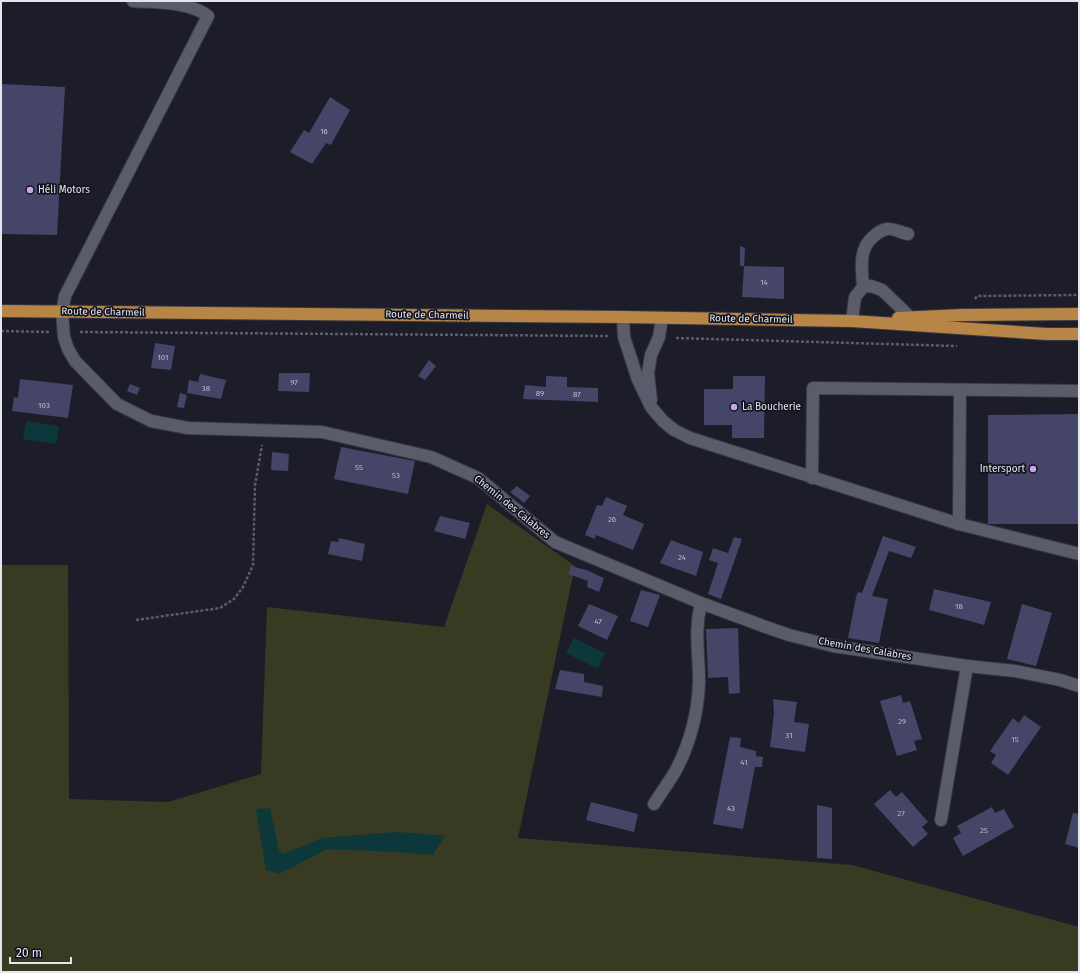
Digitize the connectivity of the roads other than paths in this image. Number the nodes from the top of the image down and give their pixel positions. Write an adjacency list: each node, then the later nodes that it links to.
1 (133, 1): 5 (street, Chemin des Calabres)
2 (908, 234): 3 (street)
3 (863, 287): 8 (street); 10 (street)
4 (1, 311): 5 (main road, Route de Charmeil)
5 (62, 312): 7 (main road, Route de Charmeil); 18 (street, Chemin des Calabres)
6 (1079, 314): 8 (main road, Route de Charmeil)
7 (623, 317): 9 (main road, Route de Charmeil); 14 (street)
8 (910, 317): 10 (main road, Route de Charmeil)
9 (662, 318): 10 (main road, Route de Charmeil); 14 (street)
10 (852, 321): 11 (main road, Route de Charmeil)
11 (1079, 334)
12 (960, 390): 13 (street); 15 (street); 16 (street)
13 (1079, 391)
14 (652, 407): 15 (street)
15 (812, 478): 16 (street)
16 (959, 524): 17 (street)
17 (1079, 554)
18 (702, 603): 19 (street, Chemin des Calabres); 21 (street)
19 (967, 666): 20 (street, Chemin des Calabres); 22 (street)
20 (1079, 686)
21 (654, 804)
22 (941, 820)

